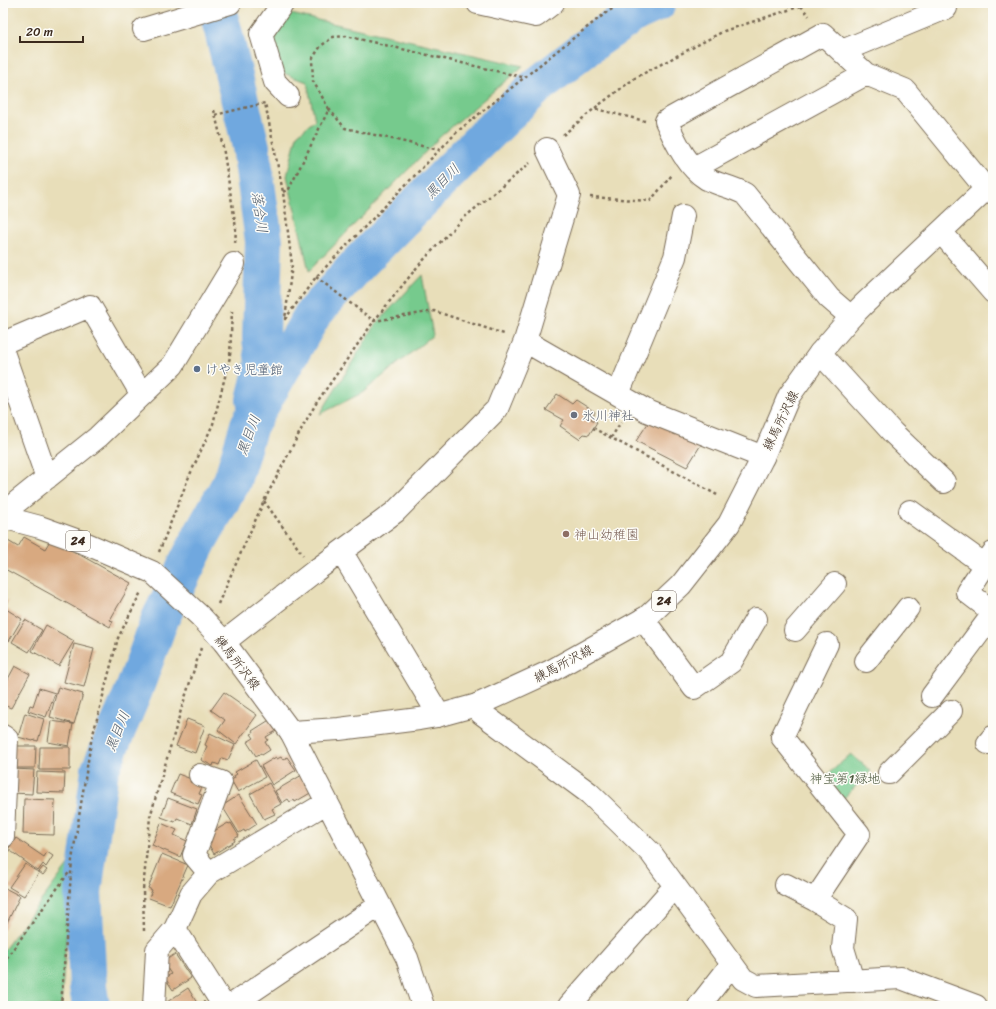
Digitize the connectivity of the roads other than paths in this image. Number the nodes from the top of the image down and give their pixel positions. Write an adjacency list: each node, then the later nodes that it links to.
1 (230, 3): 6 (street)
2 (283, 3): 9 (street)
3 (478, 3): 4 (street)
4 (553, 3)
5 (946, 8): 7 (street)
6 (144, 29)
7 (842, 51): 8 (street); 11 (street)
8 (866, 74): 11 (street); 12 (street)
9 (288, 96)
10 (547, 149): 18 (street)
11 (690, 163): 17 (street)
12 (989, 187): 14 (street, 練馬所沢線 / 24)
13 (683, 216): 22 (street)
14 (940, 232): 16 (street); 17 (street, 練馬所沢線 / 24)
15 (234, 264): 23 (street)
16 (993, 292)
17 (851, 317): 21 (street, 練馬所沢線 / 24)
18 (525, 341): 22 (street); 29 (street)
19 (3, 343): 23 (street)
20 (3, 352): 25 (street)
21 (820, 353): 24 (street, 練馬所沢線 / 24); 26 (street)
22 (618, 394): 24 (street)
23 (142, 395): 25 (street)
24 (762, 457): 34 (street, 練馬所沢線 / 24)
25 (47, 478): 28 (street)
26 (944, 482)
27 (910, 511): 30 (street)
28 (5, 519): 37 (street, 練馬所沢線 / 24)
29 (342, 553): 37 (street); 43 (street)
30 (989, 559): 33 (street)
31 (836, 584): 36 (street)
32 (908, 608): 39 (street)
33 (993, 613): 40 (street)
34 (644, 618): 35 (street); 41 (street, 練馬所沢線 / 24)
35 (756, 619)
36 (795, 630)
37 (224, 642): 44 (street, 練馬所沢線 / 24)
38 (827, 644): 53 (street)
39 (866, 661)
40 (932, 696)
41 (478, 705): 43 (street, 練馬所沢線 / 24); 52 (street)
42 (951, 711): 46 (street)
43 (437, 716): 44 (street, 練馬所沢線 / 24)
44 (292, 732): 48 (street)
45 (3, 736): 49 (street)
46 (889, 773)
47 (200, 775): 50 (street)
48 (326, 803): 50 (street); 54 (street)
49 (3, 837)
50 (209, 873): 55 (street)
51 (786, 885): 53 (street)
52 (675, 886): 56 (street); 62 (street)
53 (815, 900): 57 (street)
54 (380, 905): 58 (street); 61 (street)
55 (175, 929): 59 (street); 60 (street)
56 (732, 964): 57 (street); 63 (street)
57 (853, 981): 64 (street)
58 (421, 1005)
59 (154, 1006)
60 (224, 1006)
61 (230, 1006)
62 (569, 1006)
63 (700, 1006)
64 (976, 1006)

